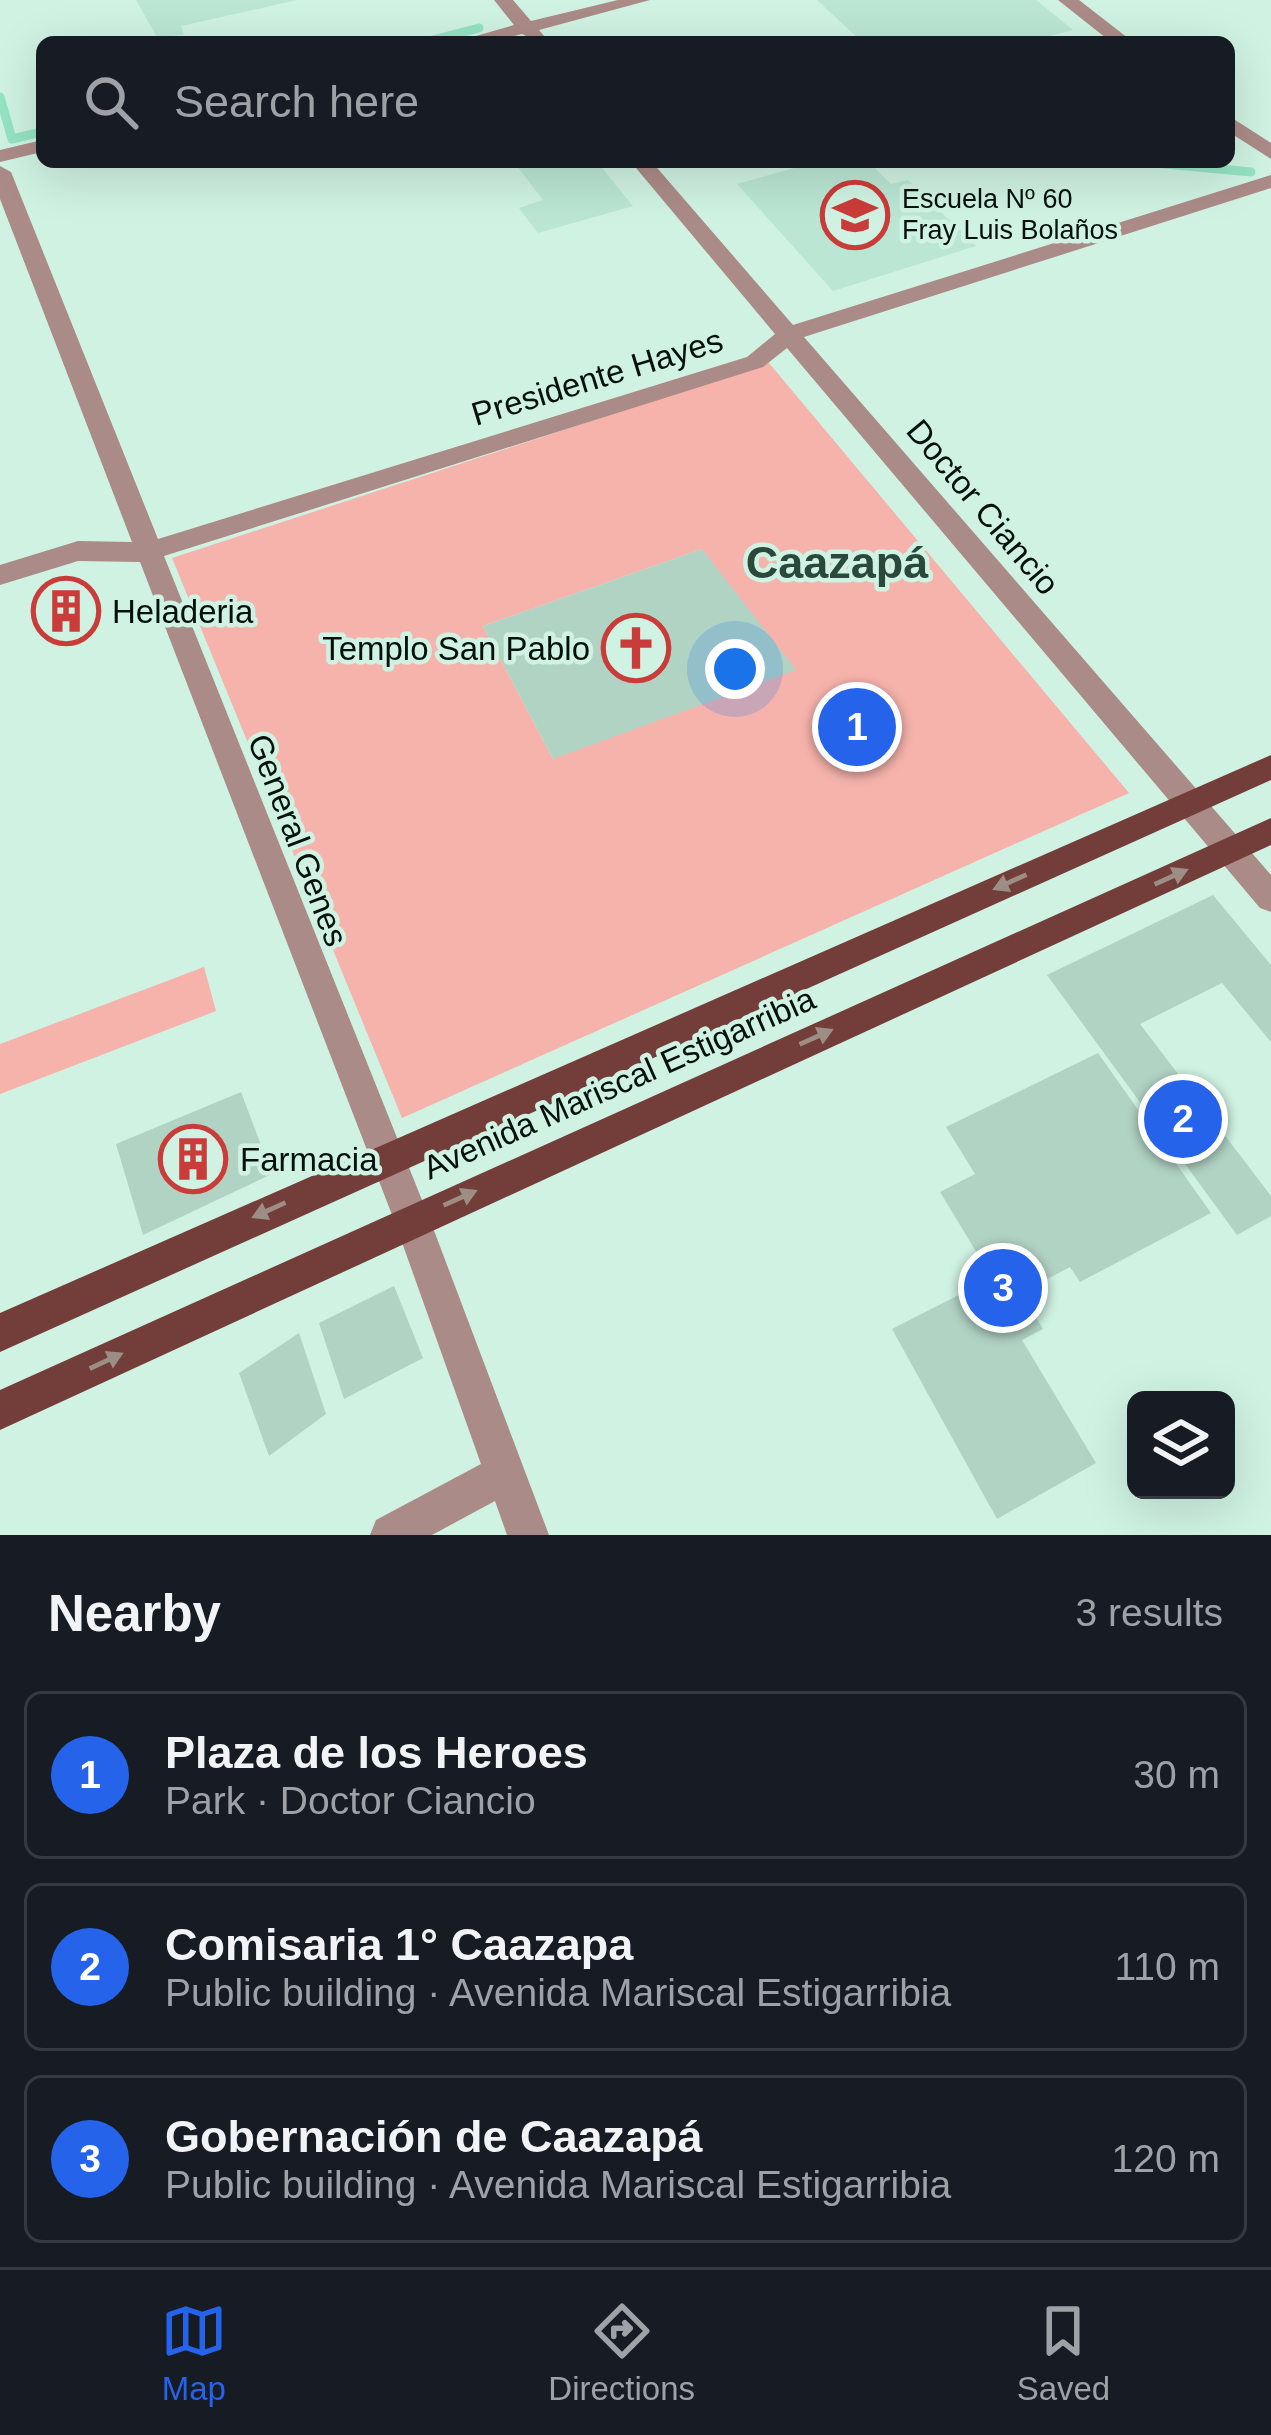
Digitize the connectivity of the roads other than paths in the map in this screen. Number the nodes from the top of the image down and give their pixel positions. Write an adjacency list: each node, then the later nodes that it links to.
1 (502, 0): 4 (street)
2 (640, 0): 4 (street)
3 (1067, 0): 5 (street)
4 (533, 34)
5 (1115, 36)
6 (1235, 126): 8 (street)
7 (36, 147): 9 (street)
8 (1271, 153)
9 (0, 156)
10 (646, 168): 13 (street, Doctor Ciancio)
11 (0, 172): 14 (street, General Genes)
12 (1271, 181): 13 (street, Presidente Hayes)
13 (789, 334): 14 (street, Presidente Hayes); 17 (street, Doctor Ciancio)
14 (147, 552): 15 (street, Presidente Hayes); 21 (street, General Genes)
15 (0, 575)
16 (1271, 767): 17 (main road, Avenida Mariscal Estigarribia)
17 (1188, 803): 19 (street, Doctor Ciancio); 21 (main road, Avenida Mariscal Estigarribia, one-way to 21)
18 (1271, 832): 19 (main road, Avenida Mariscal Estigarribia)
19 (1230, 850): 20 (street, Doctor Ciancio); 22 (main road, Avenida Mariscal Estigarribia, one-way to 19)
20 (1271, 898)
21 (385, 1157): 22 (street, General Genes); 23 (main road, Avenida Mariscal Estigarribia, one-way to 23)
22 (412, 1220): 24 (main road, Avenida Mariscal Estigarribia, one-way to 22); 25 (street, General Genes)
23 (0, 1333)
24 (0, 1410)
25 (505, 1473): 26 (street); 27 (street, General Genes)
26 (392, 1535)
27 (528, 1535)

